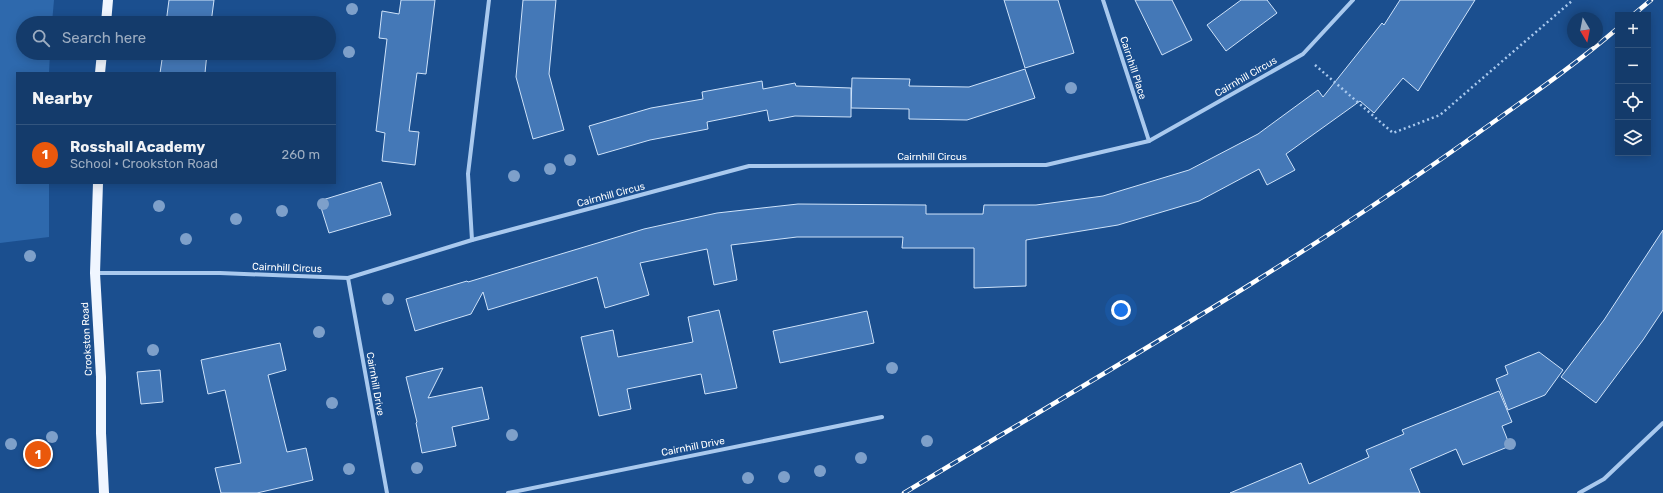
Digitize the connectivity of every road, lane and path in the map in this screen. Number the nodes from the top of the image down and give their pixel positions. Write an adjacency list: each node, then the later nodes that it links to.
1 (108, 0): 6 (main road)
2 (489, 0): 12 (street)
3 (1103, 0): 10 (street, Cairnhill Place)
4 (1353, 0): 7 (street, Cairnhill Circus)
5 (1573, 0): 7 (path)
6 (107, 16)
7 (1303, 54): 10 (street, Cairnhill Circus)
8 (101, 60): 9 (main road)
9 (100, 72)
10 (1149, 141): 12 (street, Cairnhill Circus)
11 (98, 184): 13 (main road, Crookston Road)
12 (472, 240): 14 (street, Cairnhill Circus)
13 (95, 273): 14 (street, Cairnhill Circus); 17 (main road, Crookston Road)
14 (348, 278): 18 (street, Cairnhill Drive)
15 (882, 417): 19 (street, Cairnhill Drive)
16 (1663, 423): 20 (street)
17 (104, 493)
18 (387, 493)
19 (508, 493)
20 (1579, 493)

